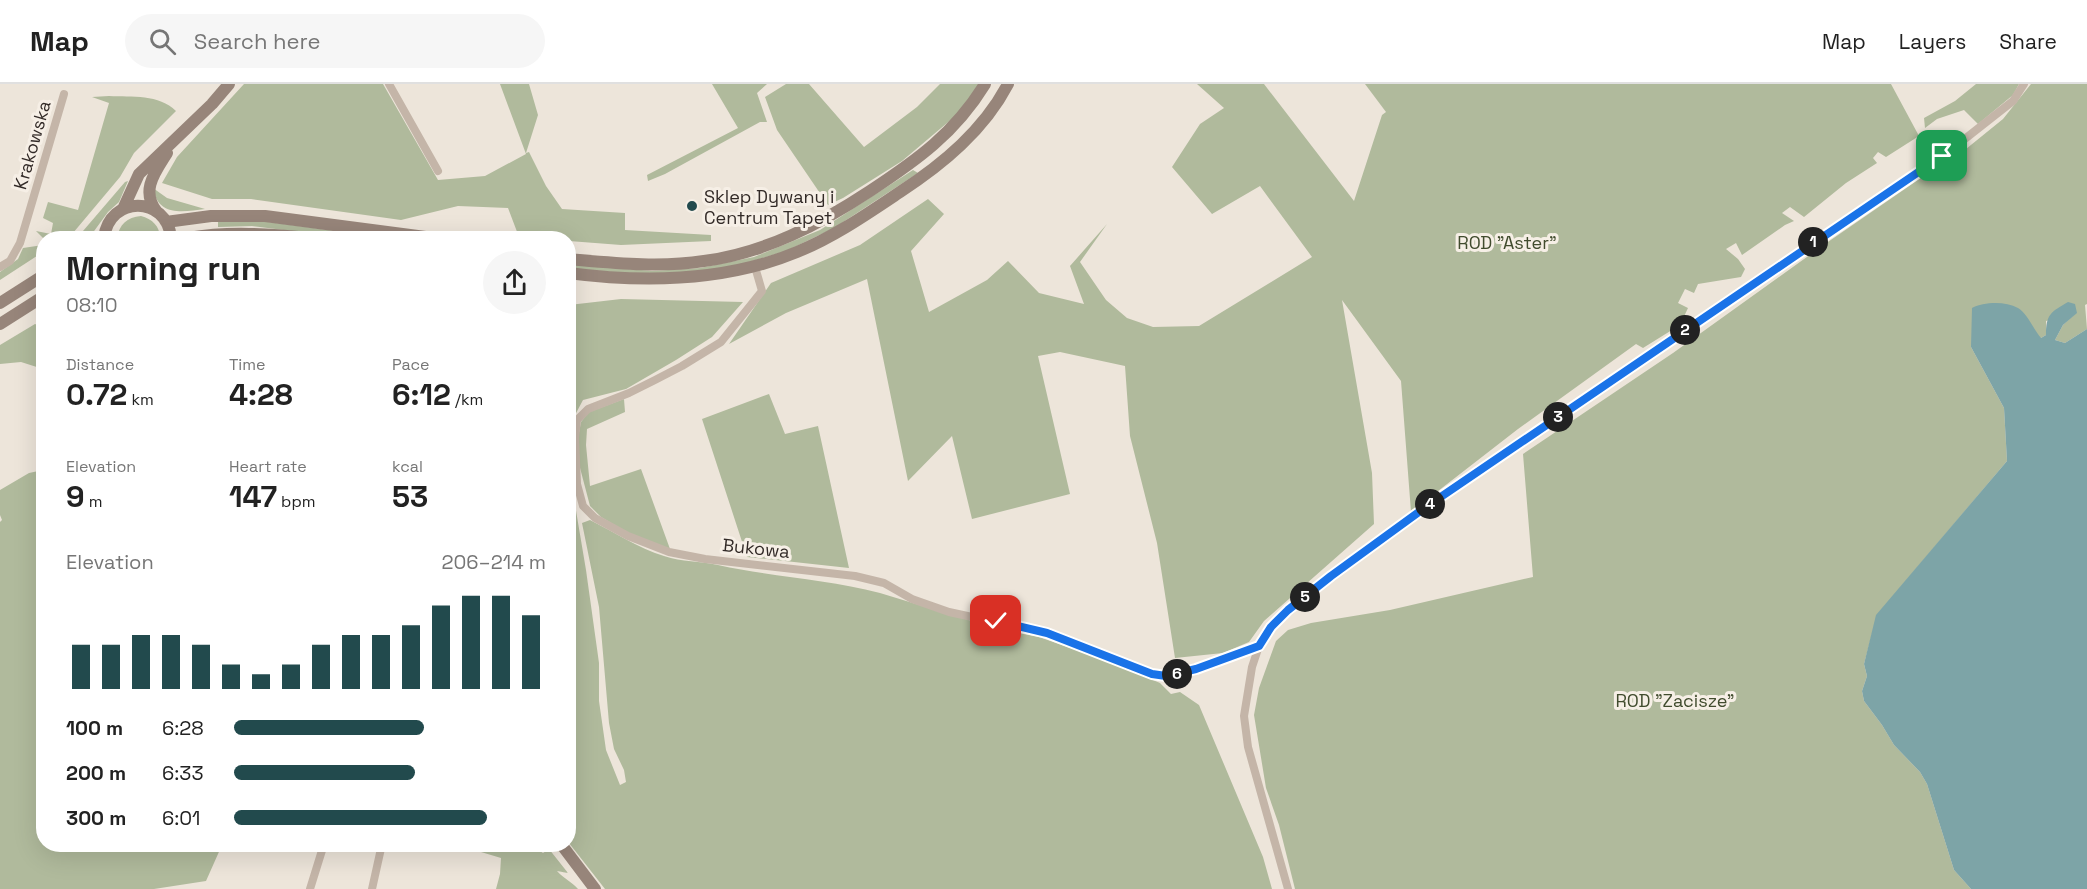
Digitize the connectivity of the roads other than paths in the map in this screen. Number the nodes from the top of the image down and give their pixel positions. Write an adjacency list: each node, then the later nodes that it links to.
1 (229, 84): 7 (main road)
2 (389, 84): 8 (street)
3 (985, 84): 14 (main road)
4 (1008, 84): 16 (main road)
5 (2024, 84): 24 (street)
6 (64, 94): 15 (street, Krakowska)
7 (177, 136): 9 (main road); 10 (main road)
8 (438, 171)
9 (123, 209): 10 (main road); 11 (main road)
10 (162, 217): 12 (main road); 13 (main road)
11 (106, 231)
12 (168, 231)
13 (385, 231)
14 (576, 260)
15 (0, 267)
16 (755, 267): 17 (main road); 22 (street, Bukowa)
17 (576, 274)
18 (36, 280): 20 (main road)
19 (36, 301): 21 (main road)
20 (0, 303)
21 (0, 324)
22 (576, 433)
23 (576, 465): 24 (street, Bukowa)
24 (1259, 646): 31 (street)
25 (322, 852): 28 (street)
26 (380, 852): 29 (street)
27 (567, 852): 30 (main road)
28 (310, 889)
29 (372, 889)
30 (595, 889)
31 (1288, 889)

